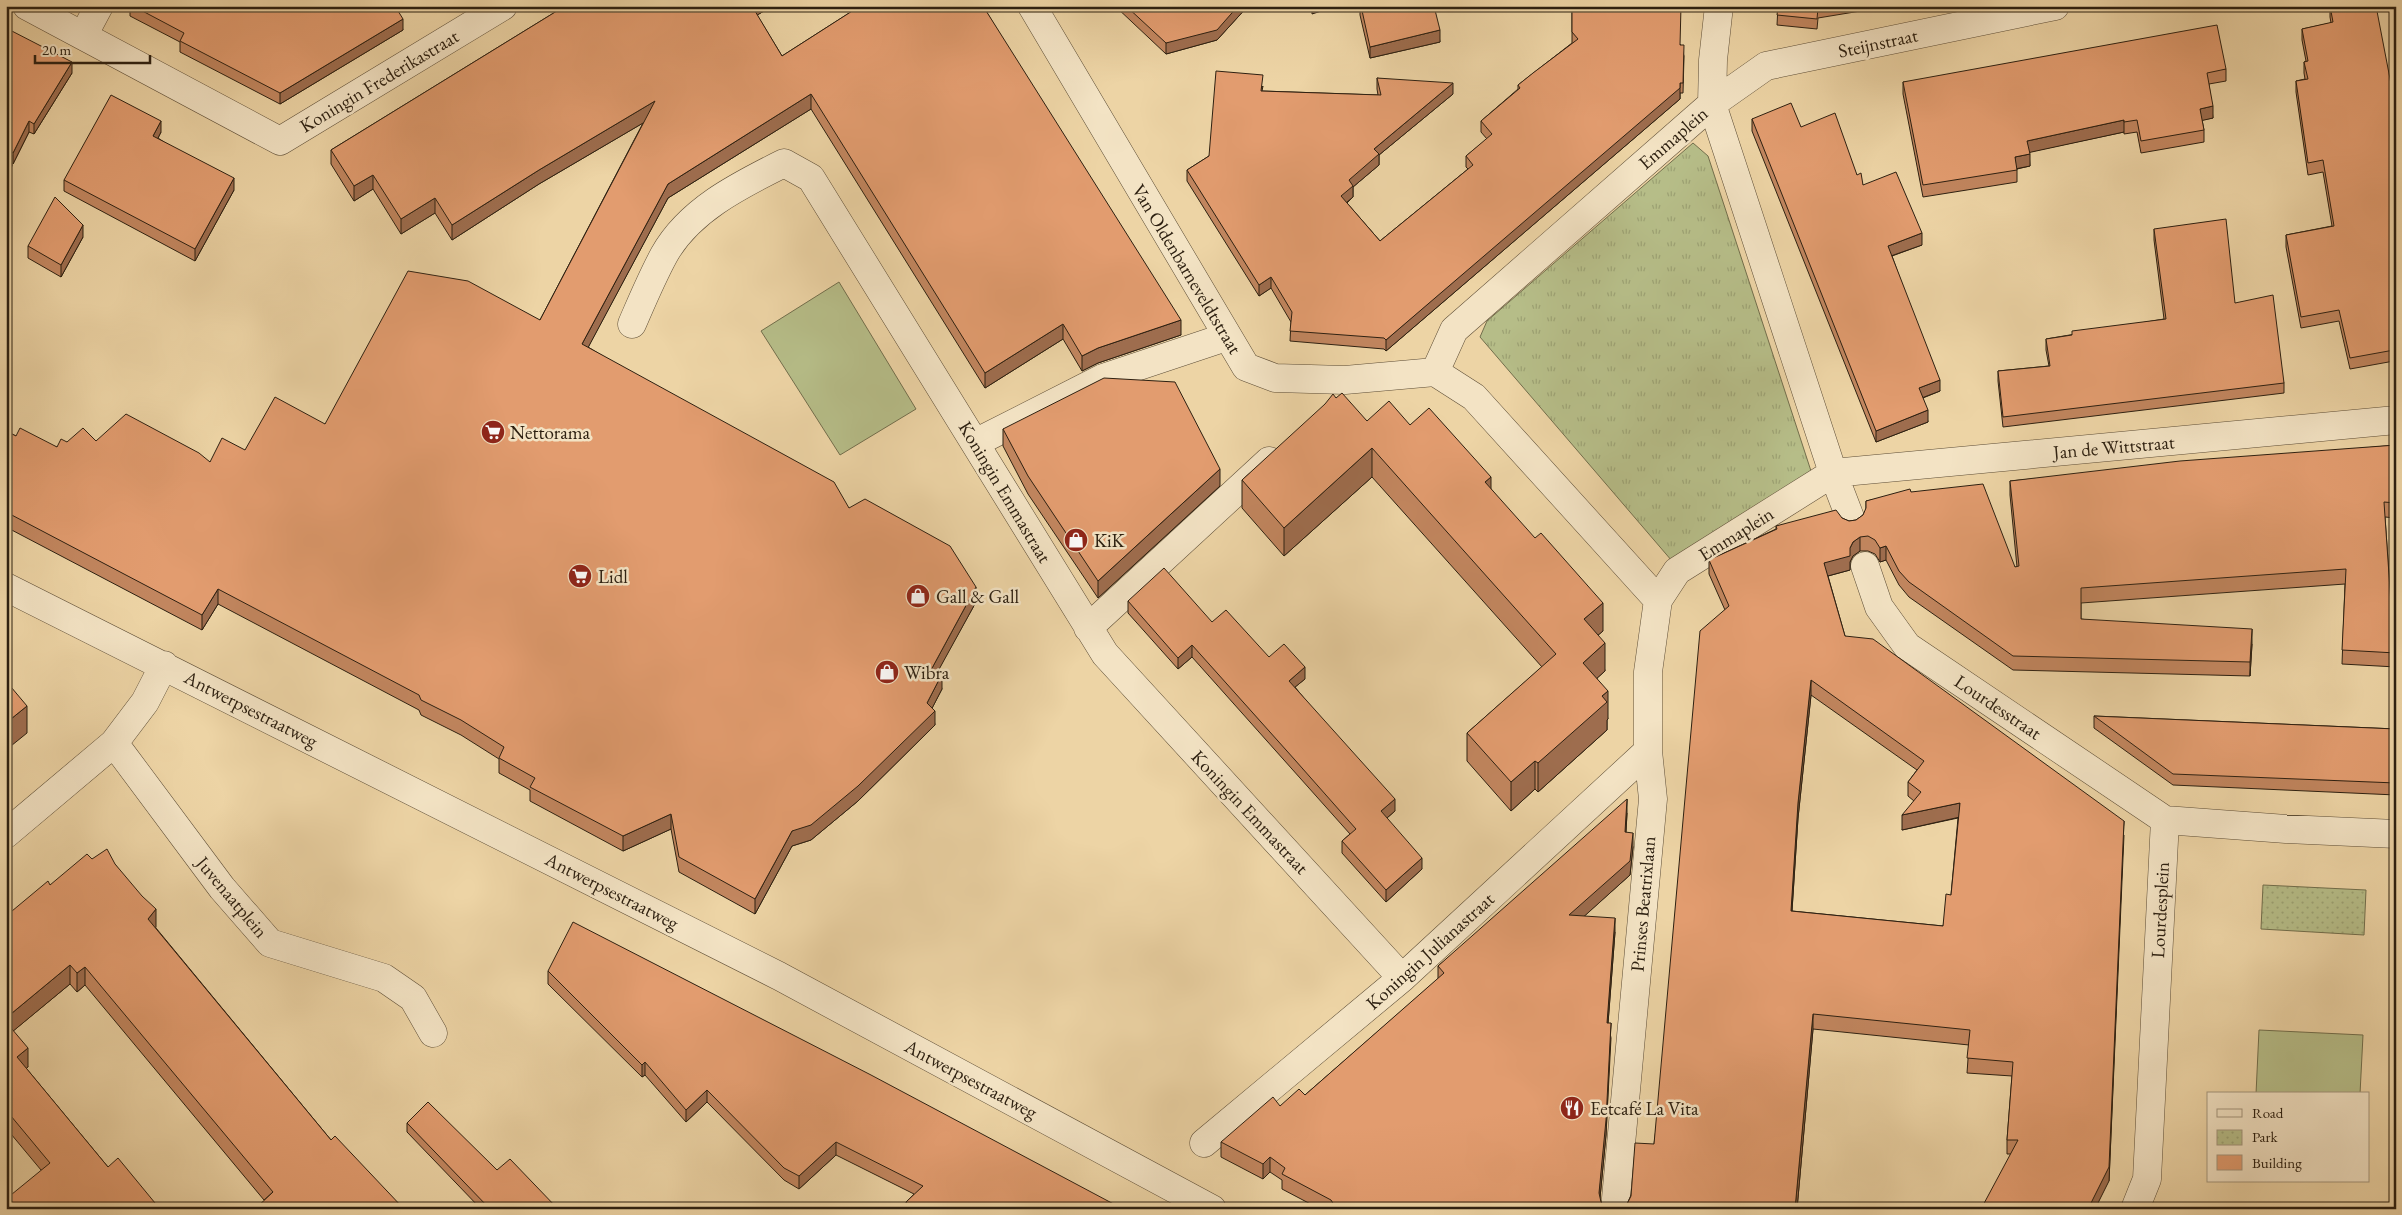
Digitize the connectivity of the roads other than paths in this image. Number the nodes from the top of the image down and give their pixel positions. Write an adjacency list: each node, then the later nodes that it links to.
1 (27, 6): 7 (street)
2 (99, 6): 7 (street)
3 (503, 6): 7 (street, Koningin Frederikastraat)
4 (1032, 6): 10 (street, Van Oldenbarneveldtstraat)
5 (1719, 6): 8 (street)
6 (2055, 6): 8 (street, Steijnstraat)
7 (82, 36)
8 (1712, 104): 11 (street, Emmaplein); 17 (street, Emmaplein)
9 (632, 324): 15 (street, Koningin Emmastraat)
10 (1226, 337): 12 (street, Van Oldenbarneveldtstraat); 15 (street)
11 (1435, 372): 12 (street, Van Oldenbarneveldtstraat); 21 (street)
12 (1345, 380): 13 (street)
13 (1324, 408)
14 (2396, 420): 17 (street, Jan de Wittstraat)
15 (975, 443): 22 (street, Koningin Emmastraat)
16 (1285, 447): 22 (street)
17 (1833, 473): 18 (street); 21 (street, Emmaplein)
18 (1851, 520)
19 (1866, 566): 26 (street, Lourdesstraat)
20 (6, 587): 23 (street, Antwerpsestraatweg)
21 (1658, 600): 25 (street, Prinses Beatrixlaan)
22 (1088, 628): 29 (street, Koningin Emmastraat)
23 (164, 665): 24 (street); 33 (street, Antwerpsestraatweg)
24 (114, 743): 27 (street); 30 (street, Juvenaatplein)
25 (1648, 750): 29 (street, Koningin Julianastraat); 34 (street, Prinses Beatrixlaan)
26 (2165, 820): 28 (street); 32 (street, Lourdesplein)
27 (6, 834)
28 (2396, 834)
29 (1402, 978): 31 (street, Koningin Julianastraat)
30 (432, 1033)
31 (1204, 1143)
32 (2143, 1208)
33 (1212, 1209)
34 (1615, 1209)

